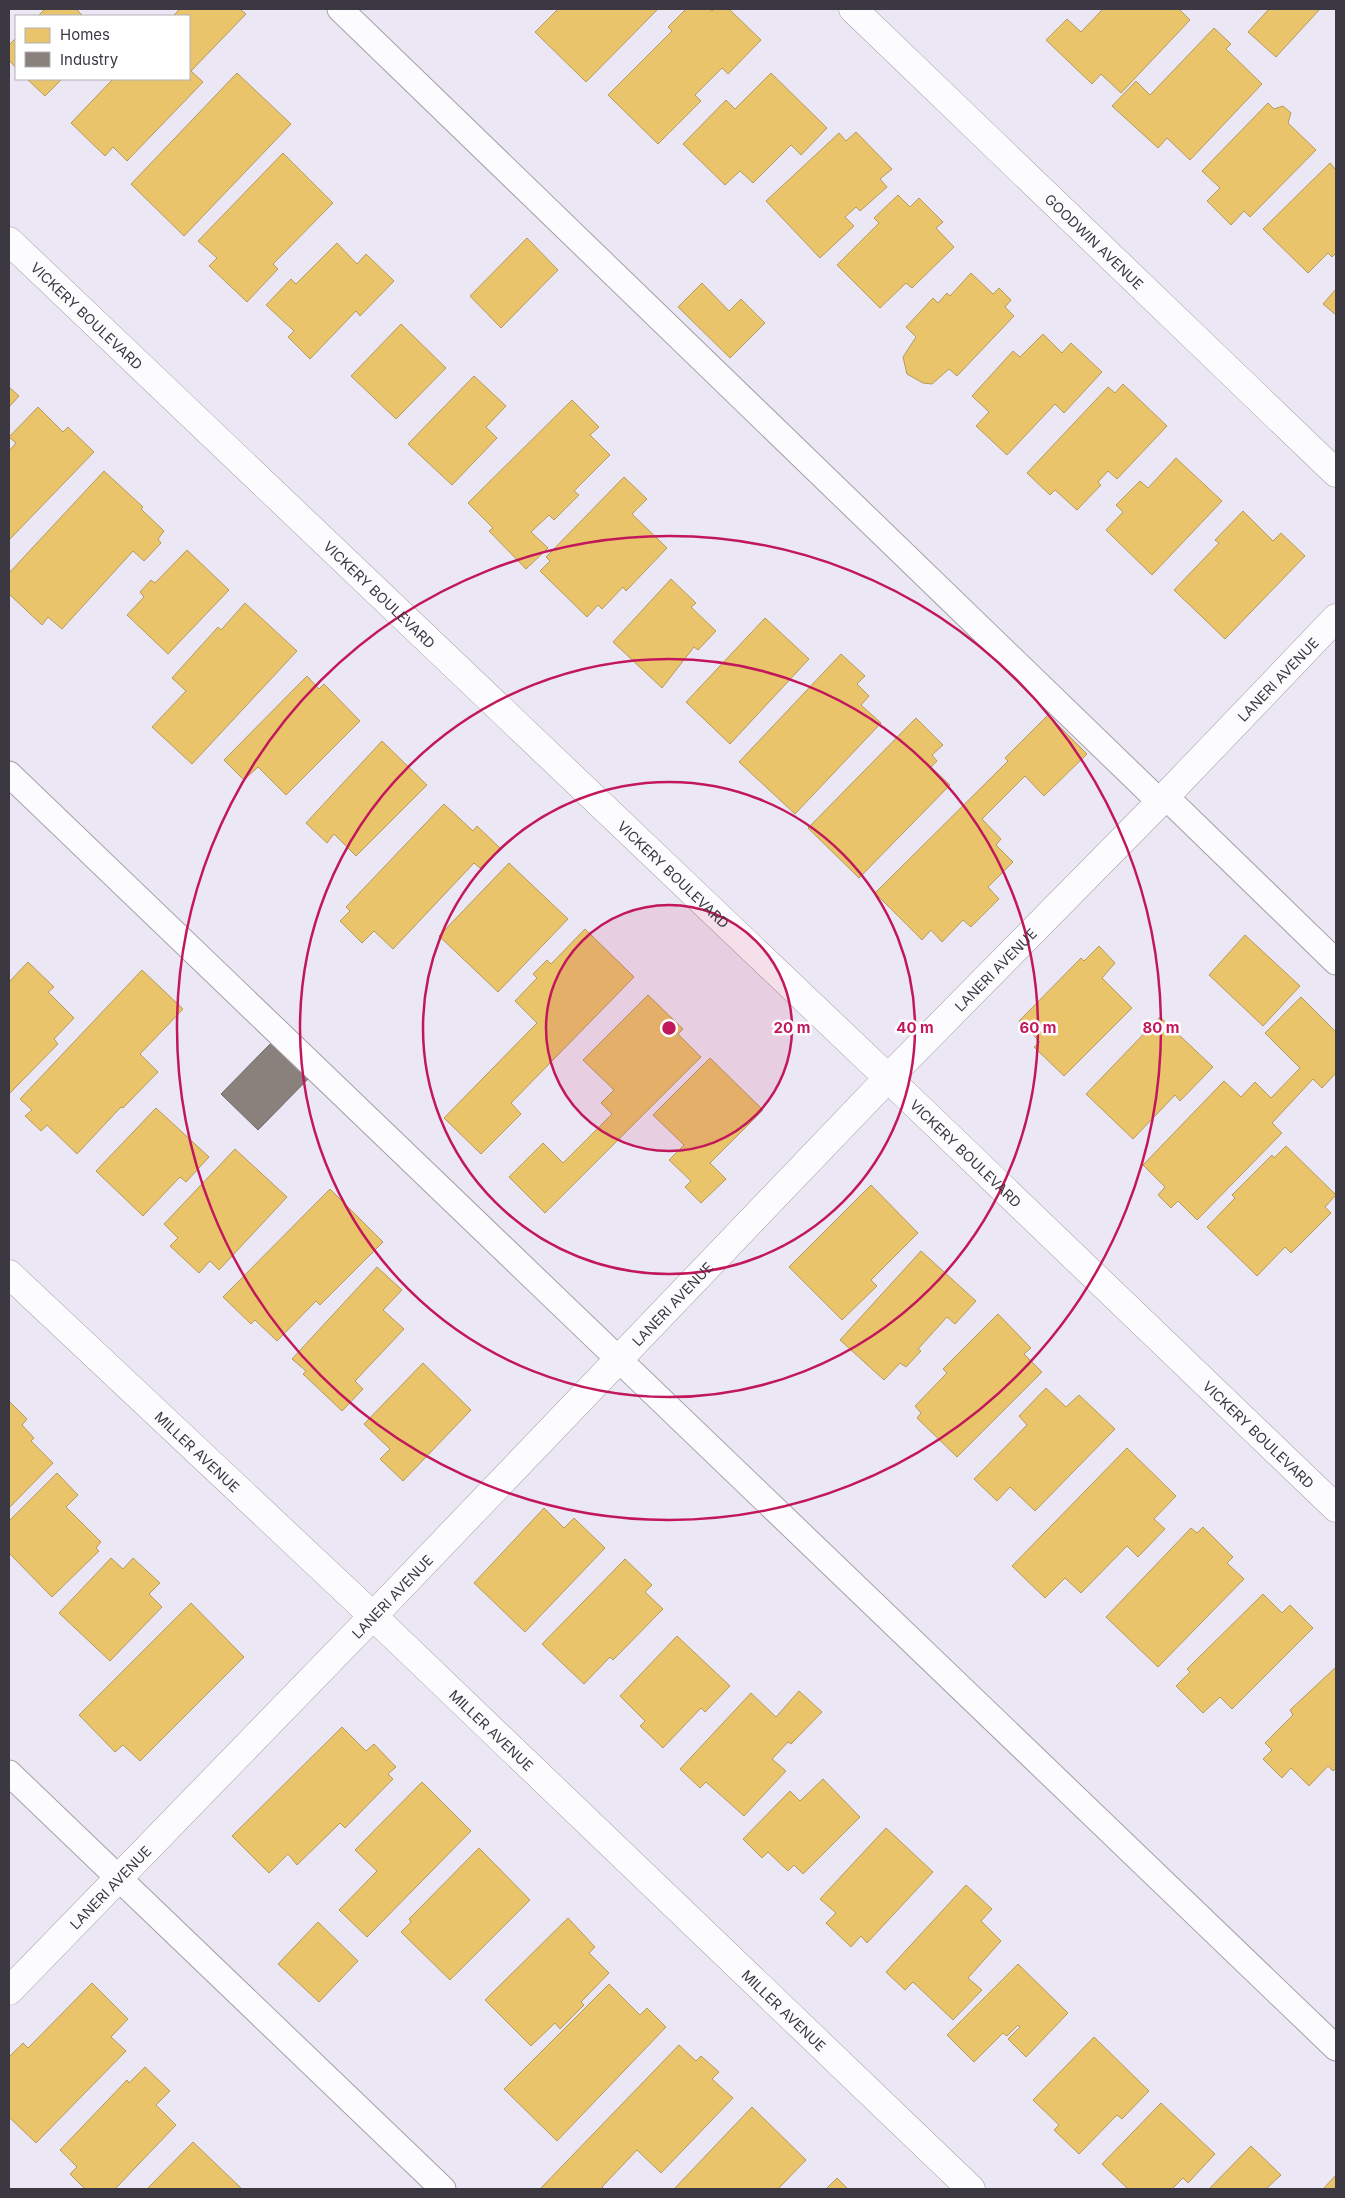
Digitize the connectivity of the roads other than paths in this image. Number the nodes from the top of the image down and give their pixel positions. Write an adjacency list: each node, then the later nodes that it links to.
1 (340, 9): 7 (lane)
2 (853, 9): 4 (street, GOODWIN AVENUE)
3 (9, 240): 9 (street, VICKERY BOULEVARD)
4 (1336, 473)
5 (1336, 618): 7 (street, LANERI AVENUE)
6 (9, 774): 11 (lane)
7 (1162, 799): 8 (lane); 9 (street, LANERI AVENUE)
8 (1336, 962)
9 (888, 1078): 11 (street, LANERI AVENUE); 12 (street, VICKERY BOULEVARD)
10 (9, 1274): 13 (street, MILLER AVENUE)
11 (618, 1359): 13 (street, LANERI AVENUE); 17 (lane)
12 (1336, 1508)
13 (373, 1616): 15 (street, LANERI AVENUE); 19 (street, MILLER AVENUE)
14 (9, 1774): 15 (lane)
15 (118, 1878): 16 (street, LANERI AVENUE); 18 (lane)
16 (9, 1991)
17 (1336, 2048)
18 (443, 2189)
19 (971, 2189)

